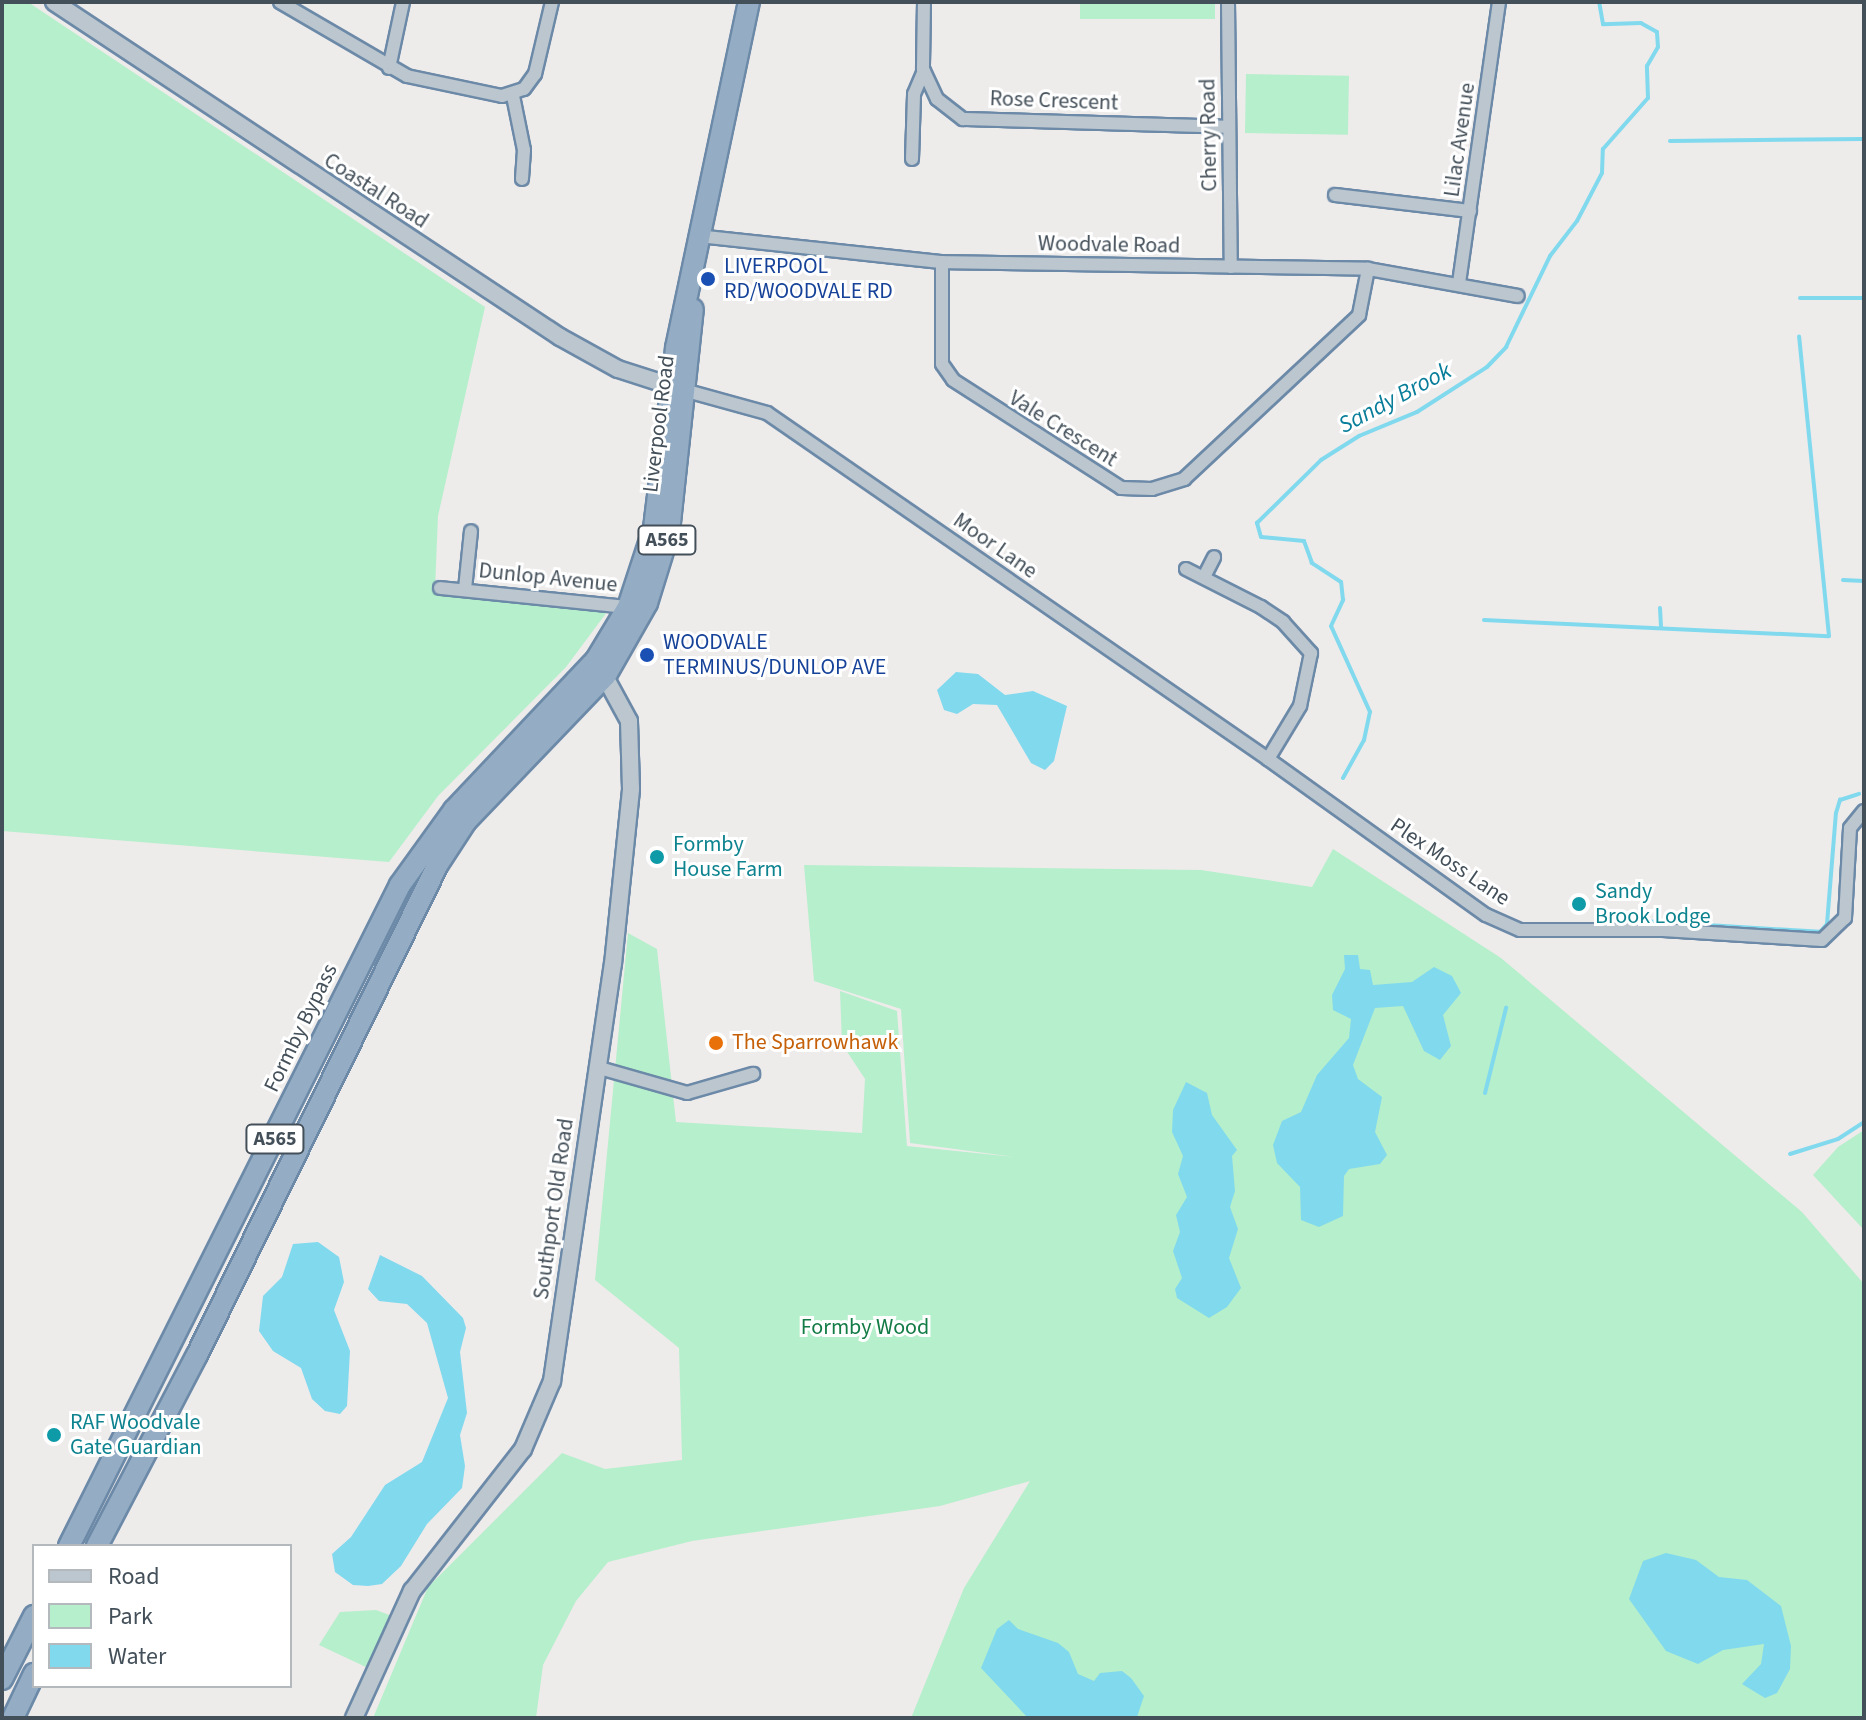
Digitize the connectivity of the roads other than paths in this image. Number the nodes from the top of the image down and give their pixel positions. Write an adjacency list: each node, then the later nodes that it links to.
1 (54, 2): 23 (street, Coastal Road)
2 (280, 2): 9 (street)
3 (403, 2): 9 (street)
4 (552, 2): 11 (street)
5 (749, 2): 17 (highway, Liverpool Road / A565)
6 (924, 2): 10 (street)
7 (1228, 2): 12 (street, Cherry Road)
8 (1499, 2): 16 (street, Lilac Avenue)
9 (389, 68): 11 (street)
10 (924, 71): 12 (street, Rose Crescent); 13 (street)
11 (513, 96): 14 (street)
12 (1228, 127): 19 (street, Cherry Road)
13 (912, 159)
14 (522, 179)
15 (1335, 195): 16 (street)
16 (1470, 211): 21 (street, Lilac Avenue)
17 (698, 236): 18 (street, Woodvale Road); 23 (highway, Liverpool Road / A565)
18 (942, 262): 19 (street, Woodvale Road); 20 (street, Vale Crescent)
19 (1231, 267): 20 (street, Woodvale Road)
20 (1368, 269): 21 (street, Woodvale Road)
21 (1459, 283): 22 (street, Woodvale Road)
22 (1518, 296)
23 (679, 389): 30 (highway, Liverpool Road / A565); 31 (highway, Liverpool Road / A565); 32 (street, Moor Lane)
24 (471, 531): 29 (street, Dunlop Avenue)
25 (1214, 557): 27 (street)
26 (1186, 569): 27 (street)
27 (1205, 575): 32 (street)
28 (440, 588): 29 (street, Dunlop Avenue)
29 (465, 589): 30 (street, Dunlop Avenue)
30 (628, 607): 31 (highway, Liverpool Road / A565)
31 (601, 668): 34 (street, Southport Old Road); 36 (highway, A565); 37 (highway, Formby Bypass / A565)
32 (1268, 759): 33 (street, Plex Moss Lane)
33 (1864, 811)
34 (596, 1067): 35 (street); 44 (street, Southport Old Road)
35 (753, 1074)
36 (221, 1306): 37 (highway); 39 (highway, A565)
37 (136, 1414): 38 (highway, Formby Bypass / A565)
38 (70, 1544)
39 (98, 1544)
40 (32, 1620): 42 (highway)
41 (32, 1678): 43 (highway)
42 (2, 1679)
43 (13, 1718)
44 (354, 1718)

